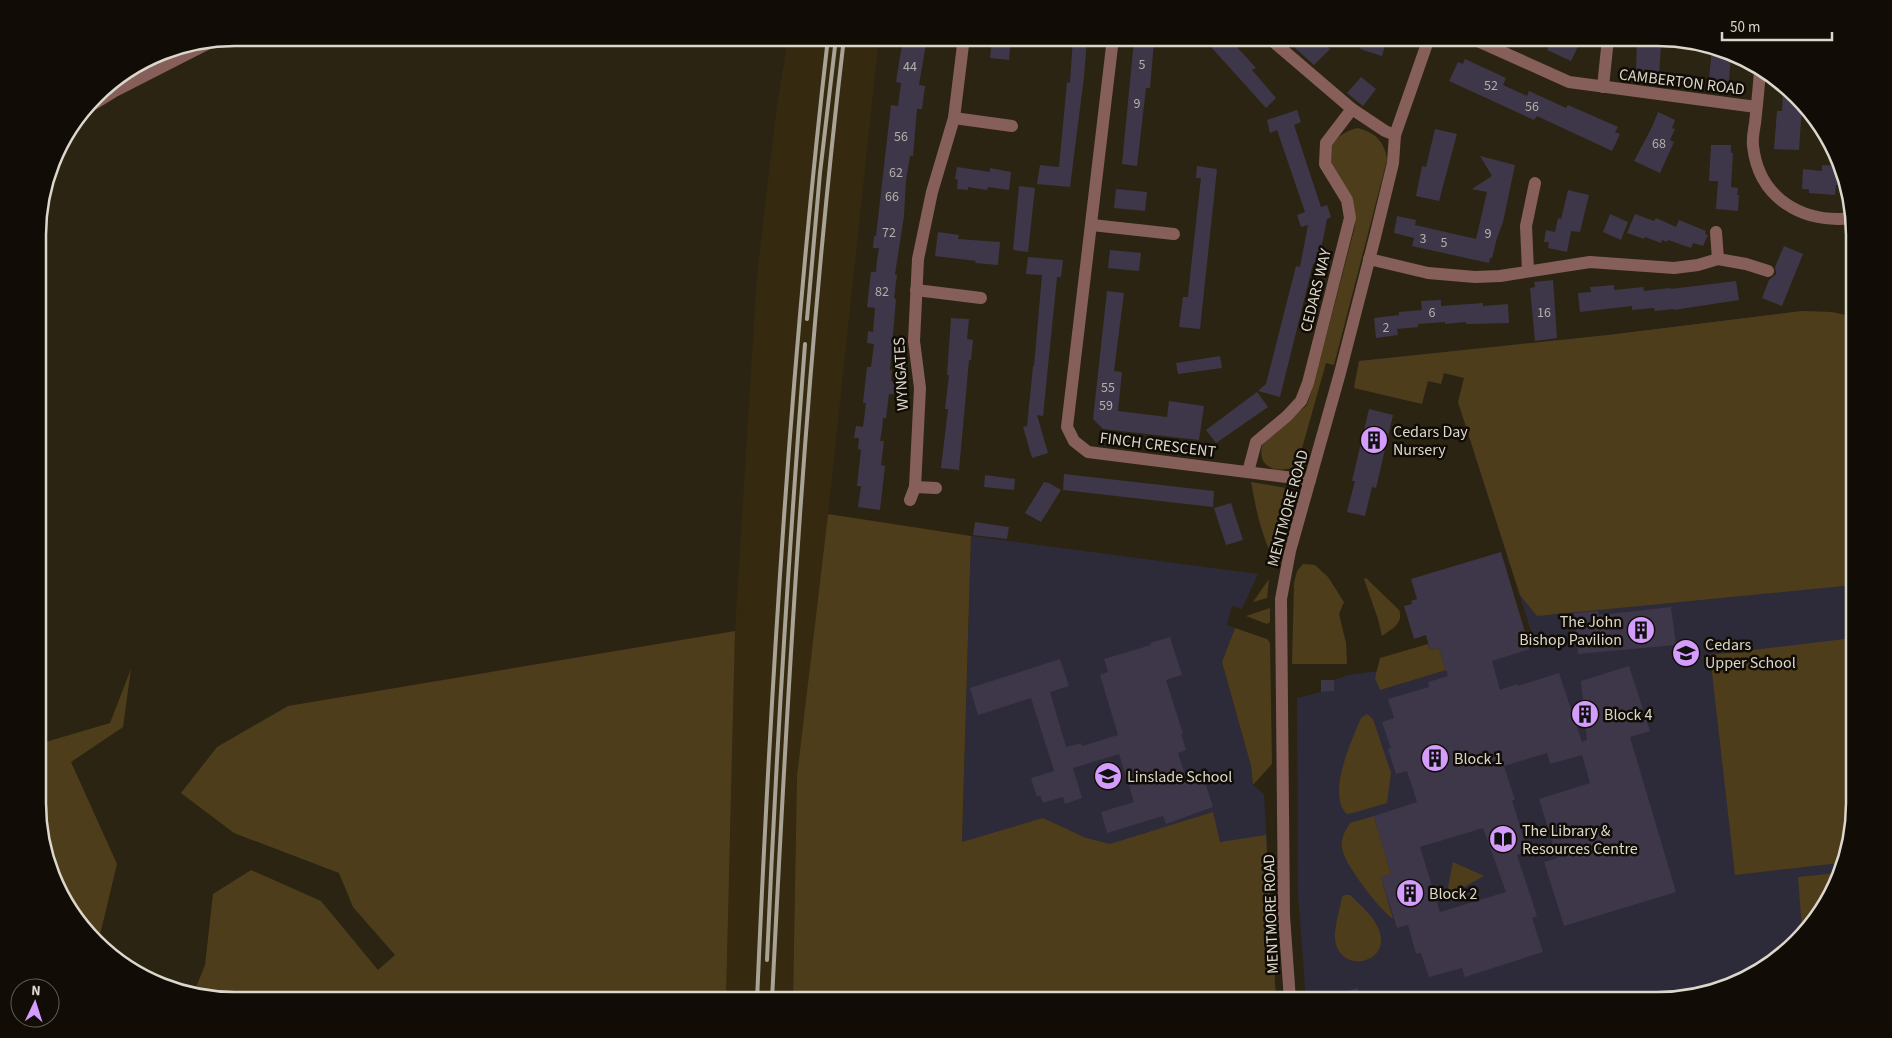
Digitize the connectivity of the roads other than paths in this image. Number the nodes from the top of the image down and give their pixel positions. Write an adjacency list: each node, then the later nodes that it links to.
1 (963, 46): 13 (street, WYNGATES)
2 (1112, 46): 18 (street, FINCH CRESCENT)
3 (1278, 46): 12 (street)
4 (1426, 46): 15 (street, MENTMORE ROAD)
5 (1489, 46): 9 (street, CAMBERTON ROAD)
6 (1607, 46): 9 (street, CAMBERTON ROAD)
7 (193, 51): 10 (street)
8 (1759, 76): 11 (street, CAMBERTON ROAD)
9 (1603, 87): 11 (street, CAMBERTON ROAD)
10 (110, 94)
11 (1756, 107): 17 (street, CAMBERTON ROAD)
12 (1352, 109): 15 (street); 27 (street, CEDARS WAY)
13 (954, 118): 14 (street); 25 (street, WYNGATES)
14 (1012, 126)
15 (1395, 135): 21 (street, MENTMORE ROAD)
16 (1535, 183): 23 (street)
17 (1845, 218)
18 (1092, 225): 20 (street); 27 (street, FINCH CRESCENT)
19 (1716, 232): 22 (street)
20 (1174, 234)
21 (1370, 258): 23 (street); 28 (street, MENTMORE ROAD)
22 (1718, 260): 23 (street); 24 (street)
23 (1528, 271)
24 (1768, 271)
25 (916, 290): 26 (street); 29 (street, WYNGATES)
26 (981, 298)
27 (1248, 472): 28 (street, FINCH CRESCENT)
28 (1310, 480): 32 (street, MENTMORE ROAD)
29 (915, 486): 30 (street); 31 (street, WYNGATES)
30 (936, 488)
31 (910, 500)
32 (1289, 992)

